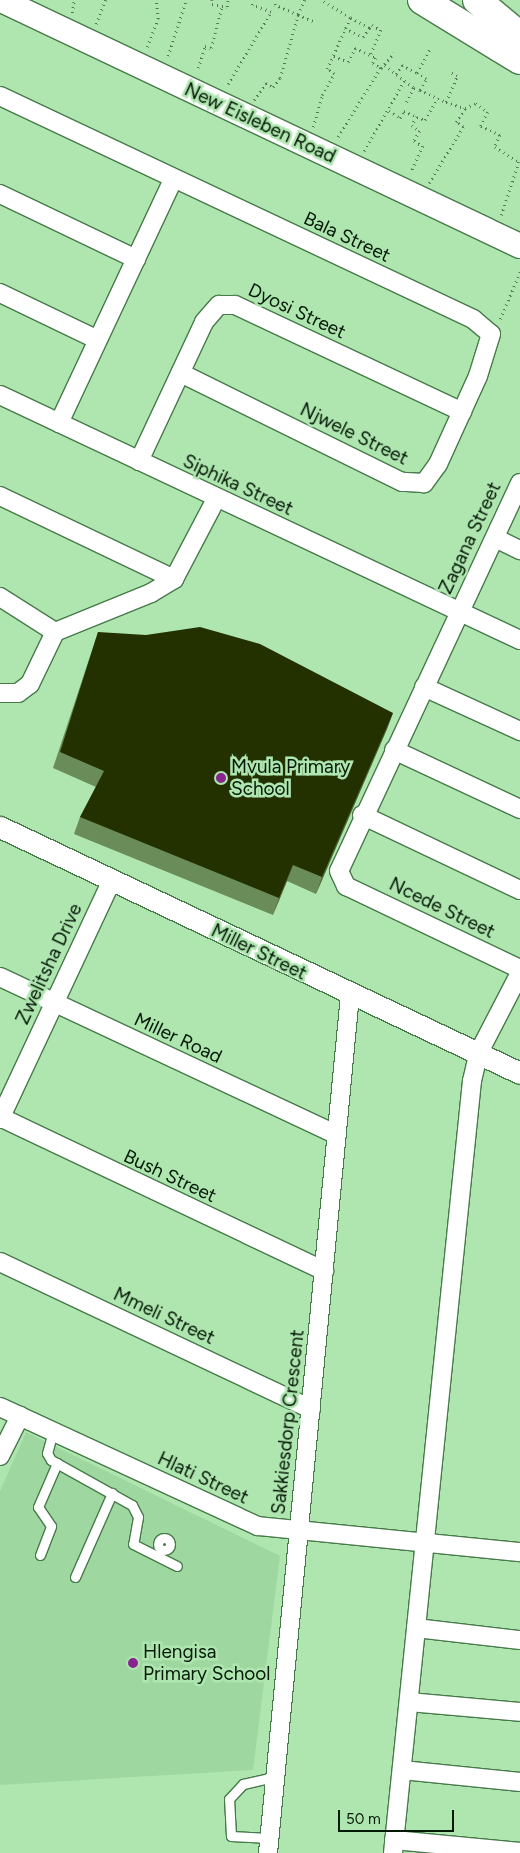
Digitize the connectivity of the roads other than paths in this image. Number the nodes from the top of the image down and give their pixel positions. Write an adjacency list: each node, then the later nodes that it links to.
1 (1, 0): 9 (main road, New Eisleben Road)
2 (422, 0): 5 (highway)
3 (477, 0): 4 (highway)
4 (520, 36)
5 (520, 60)
6 (0, 96): 7 (street, Bala Street)
7 (173, 180): 10 (street); 12 (street, Bala Street)
8 (0, 194): 10 (street)
9 (520, 246)
10 (136, 259): 13 (street)
11 (0, 293): 13 (street)
12 (490, 337): 16 (street, Njwele Street)
13 (96, 339): 17 (street)
14 (180, 373): 16 (street, Dyosi Street); 16 (street, Njwele Street); 18 (street, Dyosi Street)
15 (0, 395): 17 (street, Siphika Street)
16 (462, 412)
17 (58, 423): 18 (street, Siphika Street)
18 (139, 461): 21 (street, Siphika Street)
19 (520, 483): 22 (street, Zagana Street)
20 (0, 496): 24 (street)
21 (216, 499): 24 (street); 26 (street, Siphika Street)
22 (495, 538): 23 (street); 26 (street, Zagana Street)
23 (520, 550)
24 (174, 579): 27 (street)
25 (0, 597): 27 (street)
26 (459, 611): 28 (street, Siphika Street); 29 (street, Zagana Street)
27 (55, 632): 30 (street)
28 (520, 640)
29 (424, 687): 31 (street); 32 (street, Zagana Street)
30 (0, 693)
31 (520, 731)
32 (394, 750): 33 (street); 34 (street, Zagana Street)
33 (520, 809)
34 (362, 815): 37 (street, Zagana Street); 38 (street)
35 (0, 828): 36 (street, Miller Street)
36 (111, 882): 41 (street, Miller Street); 42 (street, Zwelitsha Drive)
37 (346, 886): 39 (street, Ncede Street)
38 (520, 890)
39 (520, 971): 43 (street)
40 (0, 977): 42 (street, Miller Road)
41 (350, 995): 43 (street, Miller Street); 46 (street, Sakkiesdorp Crescent)
42 (56, 1003): 45 (street, Zwelitsha Drive); 46 (street, Miller Road)
43 (478, 1054): 44 (street, Miller Street); 58 (street)
44 (520, 1073)
45 (0, 1118): 48 (street, Bush Street)
46 (337, 1135): 48 (street, Sakkiesdorp Crescent)
47 (0, 1262): 50 (street, Mmeli Street)
48 (324, 1271): 50 (street, Sakkiesdorp Crescent)
49 (0, 1407): 51 (street, Hlati Street)
50 (311, 1409): 56 (street, Sakkiesdorp Crescent)
51 (20, 1416): 52 (street, Hlati Street); 53 (street)
52 (53, 1432): 54 (lane); 56 (street, Hlati Street)
53 (0, 1456)
54 (57, 1463): 55 (lane); 61 (lane)
55 (112, 1493): 60 (lane); 63 (lane)
56 (298, 1532): 58 (street, Hlati Street); 69 (street, Sakkiesdorp Crescent)
57 (168, 1536): 60 (lane)
58 (425, 1544): 59 (street, Hlati Street); 64 (street)
59 (520, 1552)
60 (159, 1553): 62 (lane)
61 (40, 1555)
62 (176, 1566)
63 (75, 1577)
64 (416, 1628): 65 (street); 66 (street)
65 (520, 1640)
66 (409, 1702): 67 (street); 68 (street)
67 (520, 1712)
68 (402, 1770): 70 (street); 72 (street)
69 (274, 1777): 71 (street, Sakkiesdorp Crescent); 71 (lane)
70 (520, 1782)
71 (268, 1845)
72 (393, 1846): 73 (street)
73 (520, 1852)

